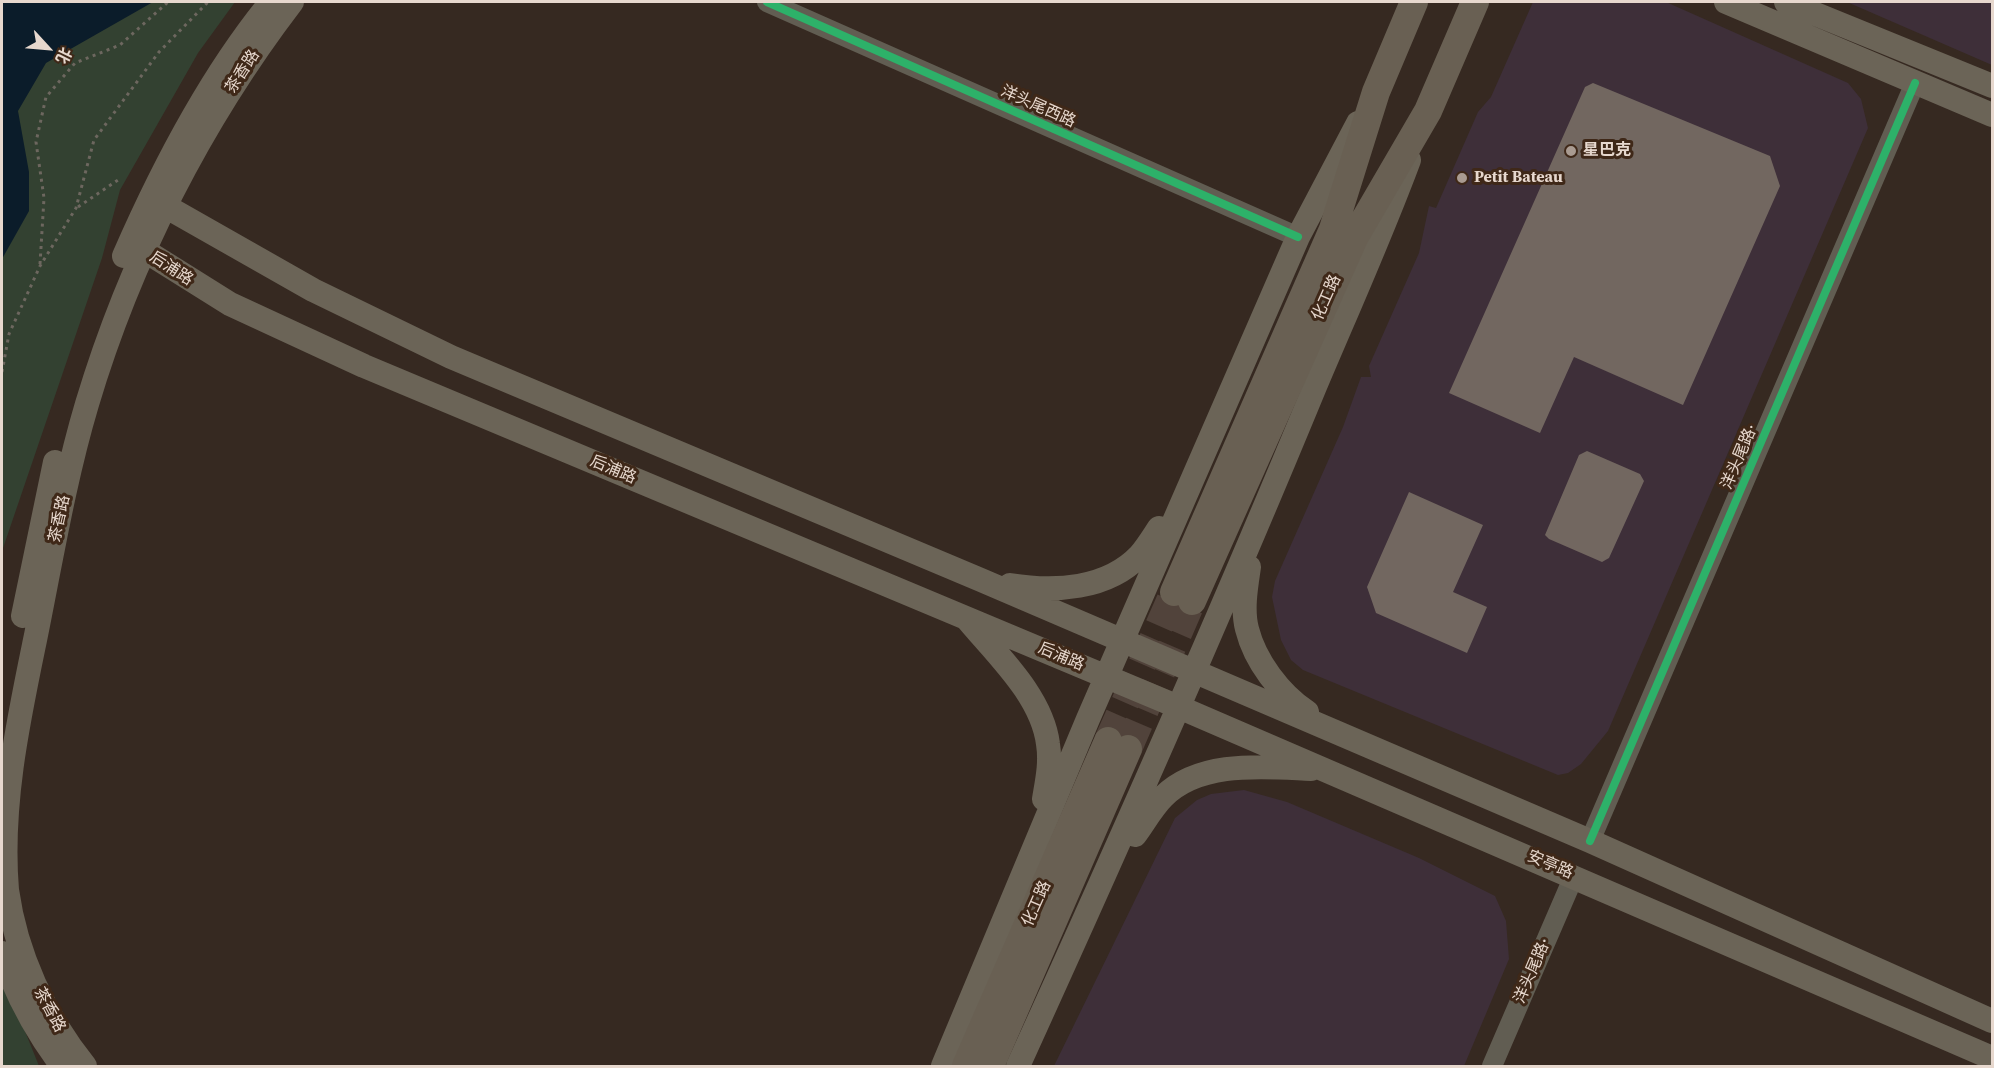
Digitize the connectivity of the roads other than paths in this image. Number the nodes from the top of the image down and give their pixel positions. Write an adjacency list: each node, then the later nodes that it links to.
1 (271, 2): 13 (main road, 茶香路)
2 (292, 2): 13 (main road, 茶香路)
3 (766, 2): 14 (street, 洋头尾西路)
4 (1414, 2): 10 (highway, 化工路)
5 (1475, 2): 11 (highway, 化工路)
6 (1726, 2): 8 (main road)
7 (1786, 2): 9 (main road)
8 (1915, 83): 12 (main road); 27 (street, 洋头尾路·)
9 (1992, 87)
10 (1376, 92): 11 (highway, 化工路); 14 (main road)
11 (1428, 111): 17 (main road)
12 (1992, 115)
13 (158, 203): 15 (main road, 茶香路); 18 (main road)
14 (1298, 237): 16 (main road)
15 (138, 247): 19 (main road, 后浦路); 24 (main road, 茶香路); 35 (main road, 茶香路)
16 (1193, 476): 18 (main road); 20 (main road)
17 (1253, 538): 21 (main road); 25 (main road)
18 (981, 580): 20 (main road)
19 (964, 616): 22 (main road, 后浦路); 28 (main road)
20 (1122, 640): 21 (main road); 22 (main road)
21 (1196, 672): 23 (main road); 25 (main road)
22 (1106, 676): 23 (main road, 安亭路); 28 (main road)
23 (1181, 708): 26 (main road, 安亭路); 29 (main road)
24 (2, 725)
25 (1339, 733): 27 (main road)
26 (1324, 769): 29 (main road); 30 (main road, 安亭路)
27 (1590, 841): 32 (main road)
28 (1035, 846): 36 (main road)
29 (1106, 873): 39 (main road)
30 (1574, 876): 33 (main road, 安亭路); 40 (street, 洋头尾路·)
31 (2, 953): 34 (main road, 茶香路)
32 (1992, 1021)
33 (1992, 1058)
34 (62, 1066)
35 (85, 1066)
36 (943, 1066)
37 (966, 1066): 38 (highway, 化工路)
38 (990, 1066)
39 (1018, 1066)
40 (1492, 1066)

